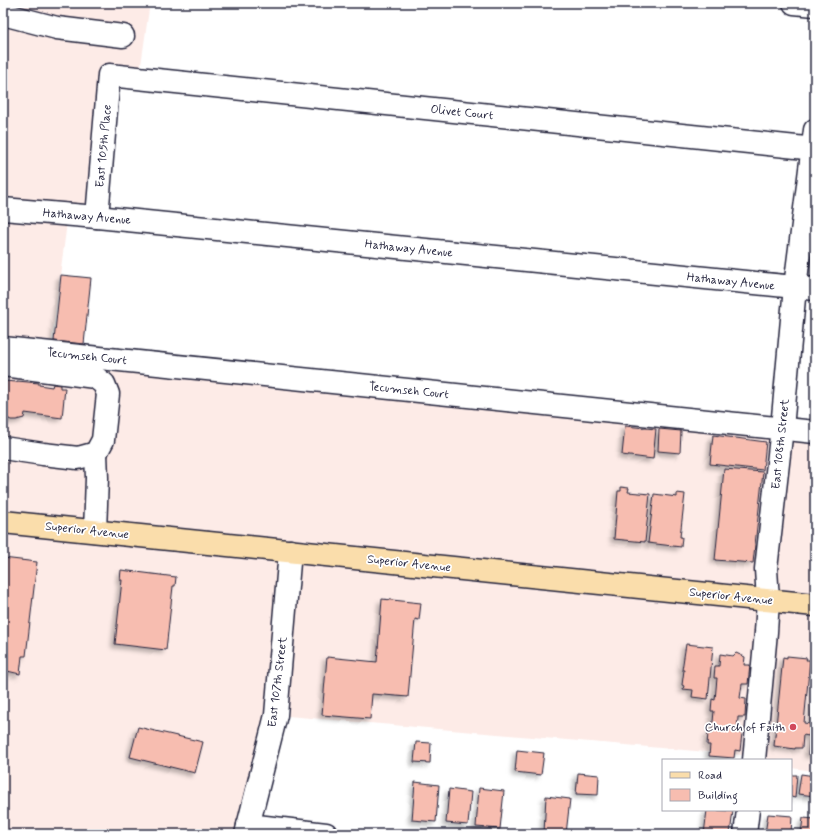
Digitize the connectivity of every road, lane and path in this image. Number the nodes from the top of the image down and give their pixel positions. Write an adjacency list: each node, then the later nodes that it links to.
1 (794, 3): 2 (street)
2 (815, 5)
3 (3, 14): 4 (street)
4 (123, 36)
5 (109, 75): 6 (street, Olivet Court); 8 (street, East 105th Place)
6 (814, 142): 9 (street, East 108th Street)
7 (3, 209): 8 (street, Hathaway Avenue)
8 (97, 217): 9 (street, Hathaway Avenue)
9 (805, 288): 12 (street, East 108th Street)
10 (3, 348): 12 (street, Tecumseh Court)
11 (3, 365): 15 (street)
12 (782, 428): 13 (street, Tecumseh Court); 19 (street, East 108th Street)
13 (815, 432)
14 (3, 448): 15 (street)
15 (96, 453): 17 (street)
16 (3, 522): 17 (main road, Superior Avenue)
17 (95, 531): 18 (main road, Superior Avenue)
18 (290, 551): 19 (main road, Superior Avenue); 23 (street, East 107th Street)
19 (768, 600): 20 (main road, Superior Avenue); 21 (street, East 108th Street)
20 (815, 605)
21 (754, 759)
22 (748, 811): 25 (street)
23 (247, 830): 24 (street)
24 (326, 834)
25 (745, 834)

